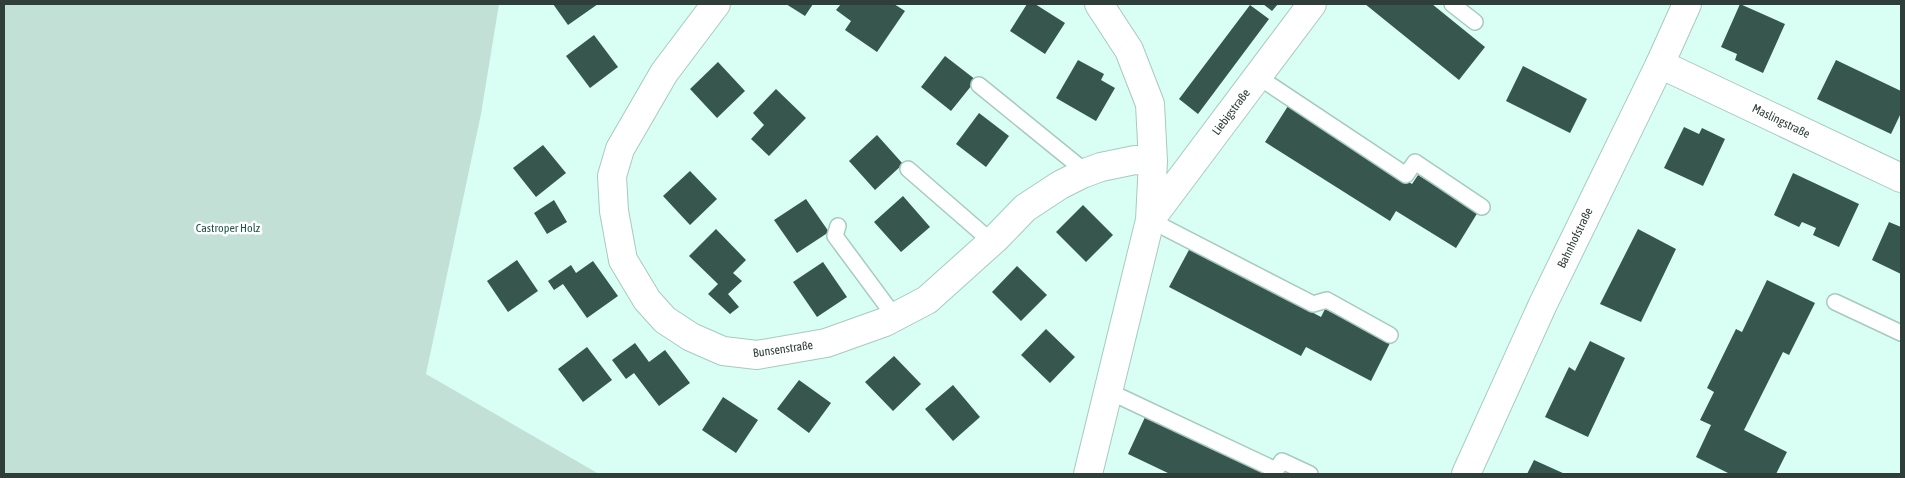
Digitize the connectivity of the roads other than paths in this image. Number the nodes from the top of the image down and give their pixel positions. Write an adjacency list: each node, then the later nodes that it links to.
1 (716, 4): 19 (street, Bunsenstraße)
2 (1099, 4): 10 (street, Liebigstraße)
3 (1312, 4): 8 (street, Liebigstraße)
4 (1452, 4): 6 (lane)
5 (1687, 4): 7 (street, Bahnhofstraße)
6 (1475, 22)
7 (1660, 64): 13 (street, Maslingstraße); 25 (street, Bahnhofstraße)
8 (1257, 76): 14 (lane); 15 (street, Liebigstraße)
9 (980, 85): 12 (lane)
10 (1153, 161): 12 (street, Bunsenstraße); 15 (street, Liebigstraße)
11 (908, 169): 17 (lane)
12 (1086, 172): 17 (street, Bunsenstraße)
13 (1901, 178)
14 (1482, 207)
15 (1150, 220): 21 (lane); 22 (street, Liebigstraße)
16 (838, 226): 19 (lane)
17 (992, 242): 19 (street, Bunsenstraße)
18 (1835, 302): 20 (lane)
19 (895, 317)
20 (1901, 332)
21 (1390, 335)
22 (1108, 391): 23 (street, Liebigstraße); 24 (lane)
23 (1088, 474)
24 (1310, 474)
25 (1466, 474)

